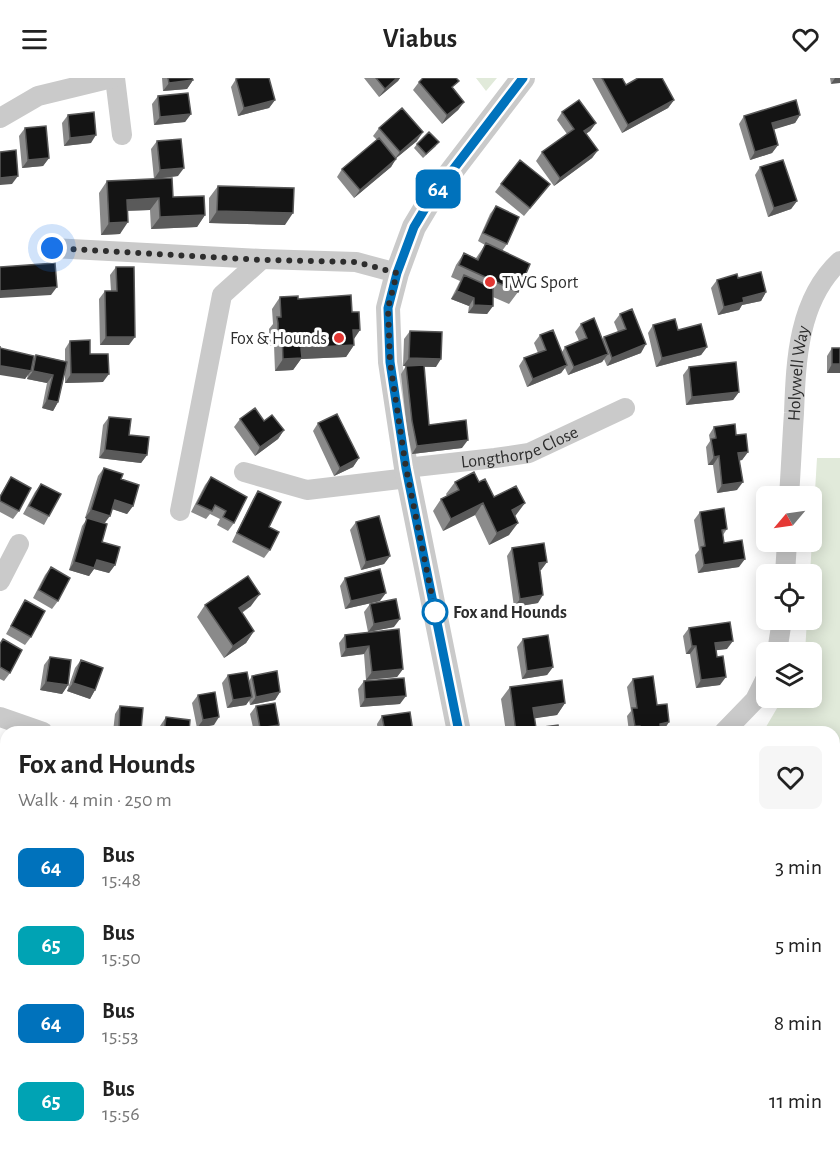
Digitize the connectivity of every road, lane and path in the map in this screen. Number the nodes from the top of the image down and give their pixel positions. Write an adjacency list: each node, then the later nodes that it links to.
1 (113, 78): 3 (street); 4 (street)
2 (523, 78): 8 (street)
3 (0, 118)
4 (122, 135)
5 (52, 248): 6 (street)
6 (262, 260): 8 (street); 13 (street)
7 (840, 261): 12 (street, Holywell Way)
8 (397, 273): 11 (street)
9 (625, 408): 11 (street, Longthorpe Close)
10 (244, 472): 11 (street, Longthorpe Close)
11 (407, 473): 19 (street)
12 (790, 486)
13 (180, 511)
14 (19, 544): 15 (street)
15 (0, 581)
16 (756, 698): 20 (street)
17 (0, 717): 18 (street)
18 (26, 726)
19 (458, 726)
20 (730, 726)

